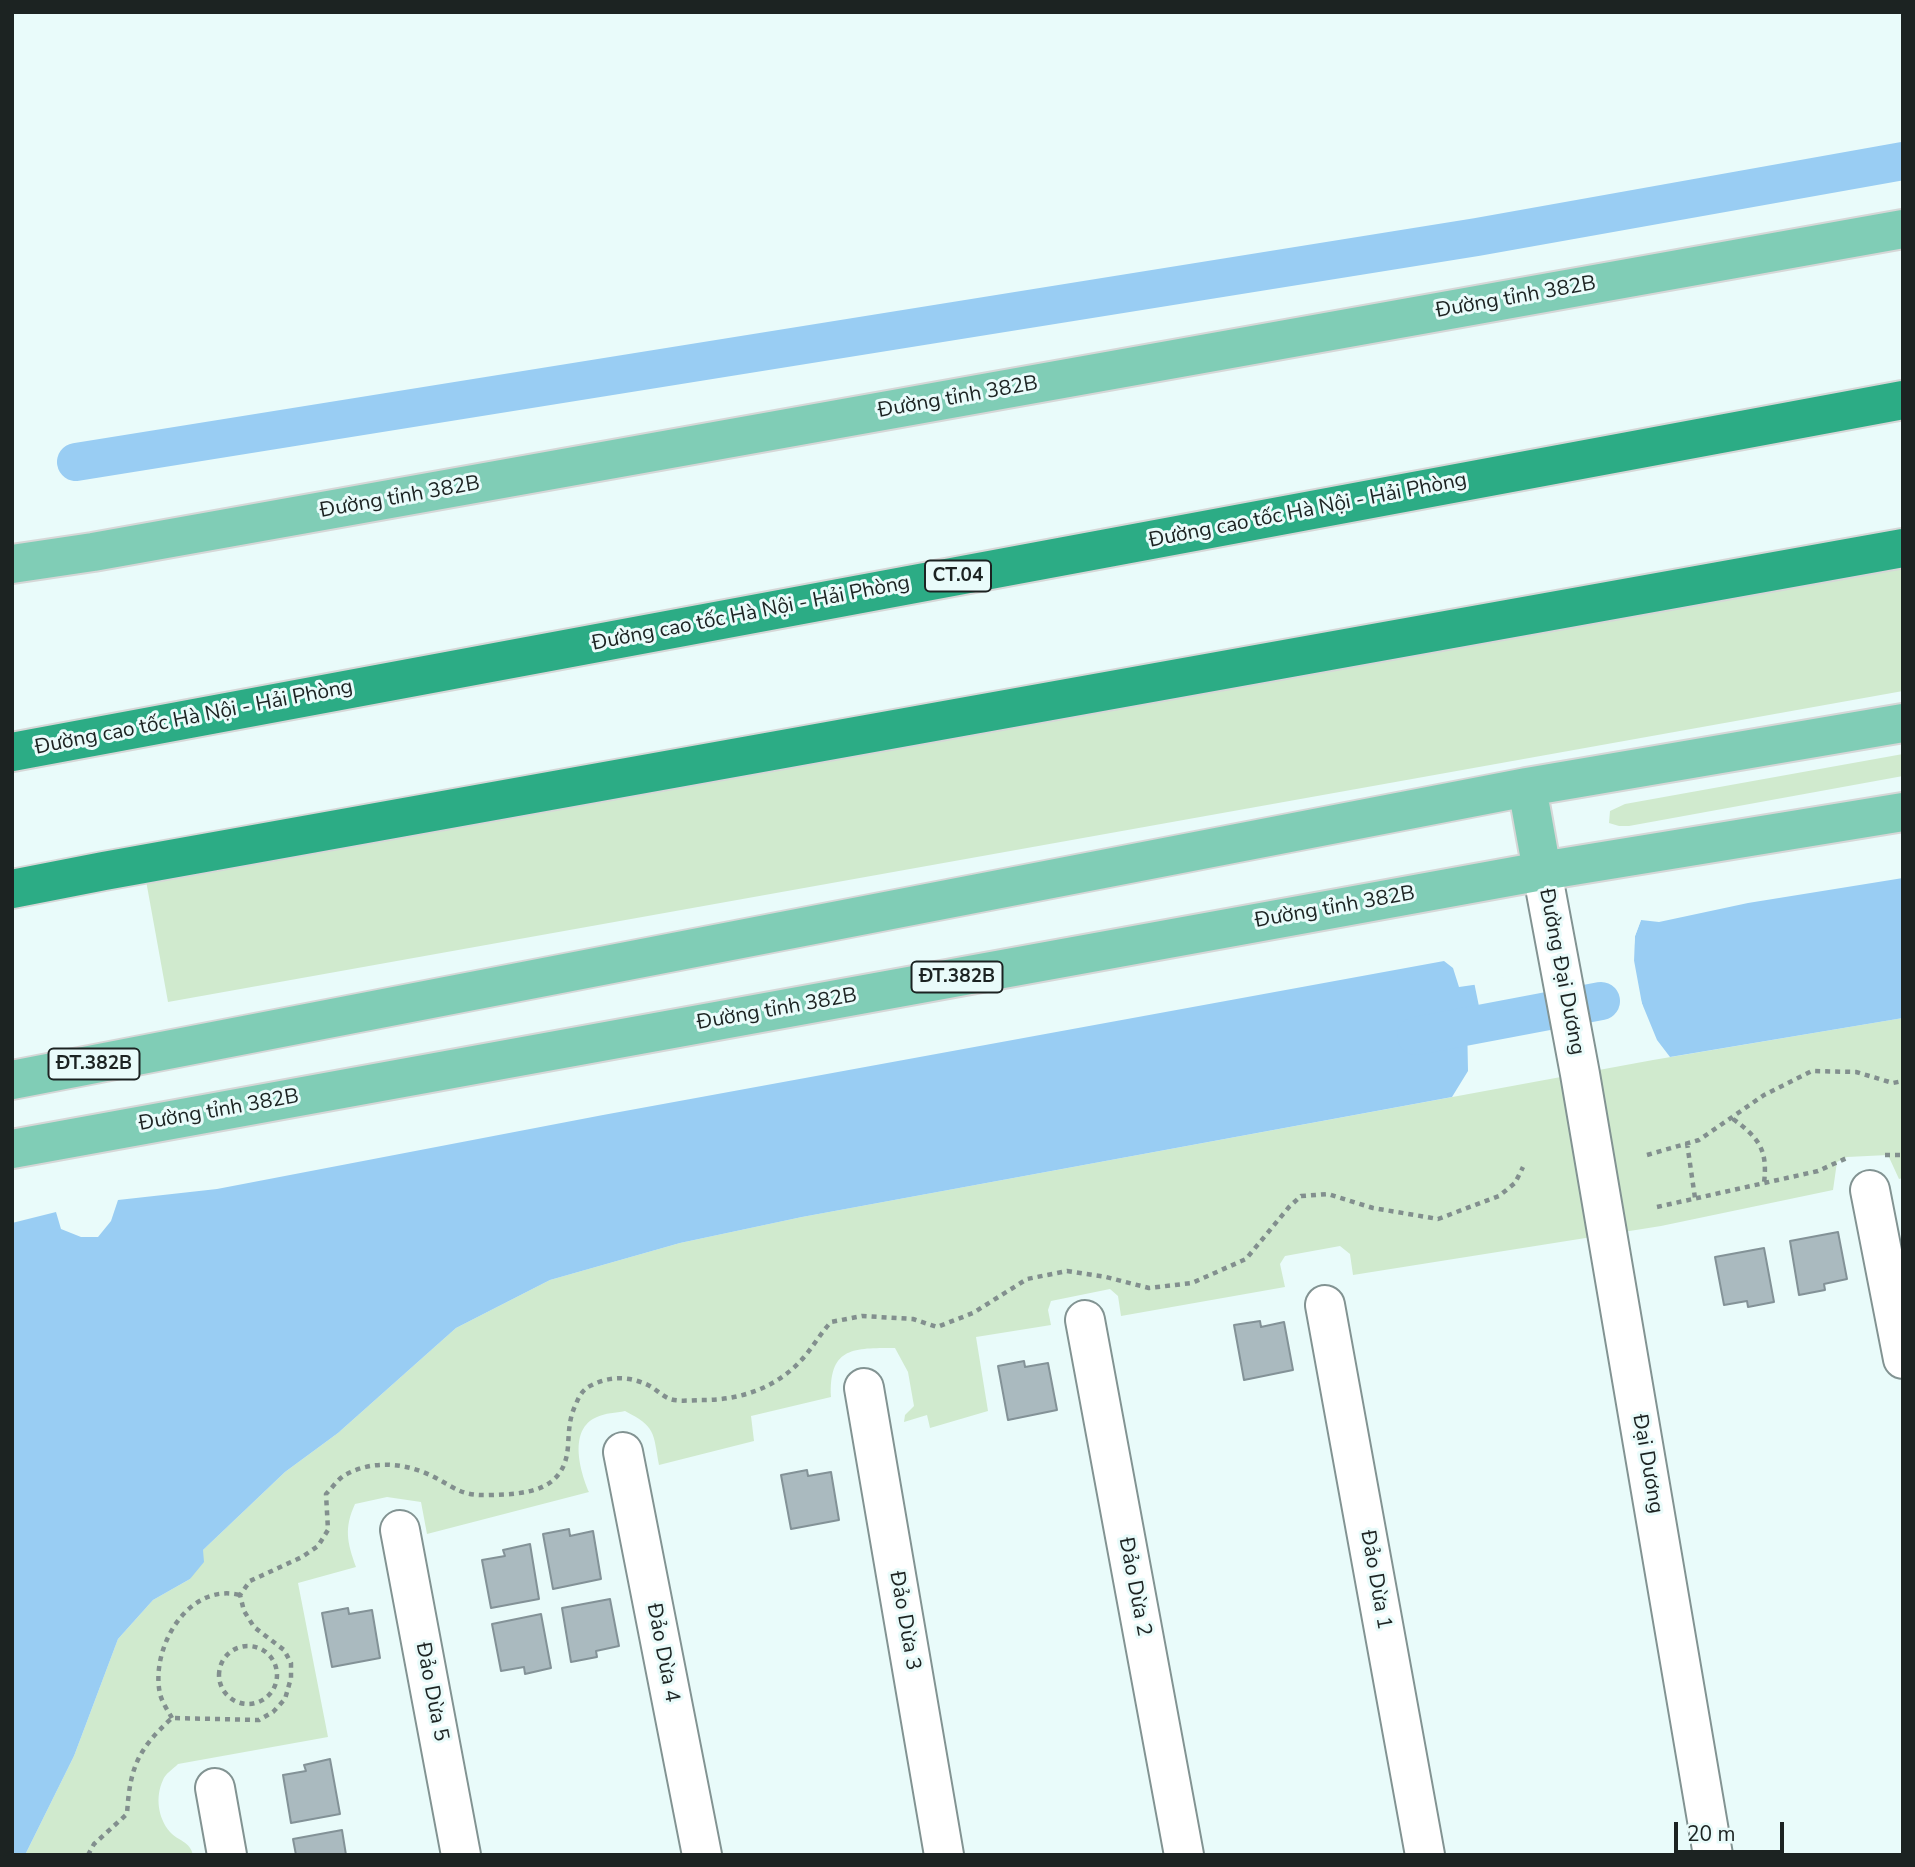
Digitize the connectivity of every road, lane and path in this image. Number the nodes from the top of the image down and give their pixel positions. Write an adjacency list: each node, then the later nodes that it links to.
1 (1903, 229): 4 (main road, Đường tỉnh 382B)
2 (1903, 400): 6 (highway, Đường cao tốc Hà Nội - Hải Phòng / CT.04)
3 (1903, 548): 10 (highway)
4 (12, 564)
5 (1903, 723): 7 (main road, ĐT.382B)
6 (12, 751)
7 (1527, 788): 9 (main road); 12 (main road, ĐT.382B)
8 (1903, 812): 9 (main road, Đường tỉnh 382B / ĐT.382B)
9 (1542, 871): 11 (street, Đường Đại Dương); 16 (main road, Đường tỉnh 382B / ĐT.382B)
10 (12, 889)
11 (1580, 1074): 42 (street, Đại Dương)
12 (12, 1080)
13 (1903, 1081): 14 (path)
14 (1733, 1119): 15 (path); 21 (path)
15 (1687, 1143): 17 (path); 22 (path)
16 (12, 1149)
17 (1647, 1155)
18 (1903, 1155): 20 (path)
19 (1523, 1167): 30 (path)
20 (1869, 1167): 21 (path); 26 (street)
21 (1764, 1183): 22 (path)
22 (1695, 1198): 23 (path)
23 (1657, 1207)
24 (1325, 1305): 41 (street, Đảo Dừa 1)
25 (1085, 1320): 40 (street, Đảo Dừa 2)
26 (1903, 1359)
27 (864, 1388): 39 (street, Đảo Dừa 3)
28 (622, 1452): 38 (street, Đảo Dừa 4)
29 (400, 1530): 37 (street, Đảo Dừa 5)
30 (240, 1595): 32 (path); 33 (path)
31 (274, 1687): 31 (path); 32 (path)
32 (286, 1693): 33 (path)
33 (173, 1718): 35 (path)
34 (215, 1788): 36 (street)
35 (88, 1855)
36 (227, 1855)
37 (461, 1855)
38 (702, 1855)
39 (944, 1855)
40 (1184, 1855)
41 (1424, 1855)
42 (1713, 1855)

